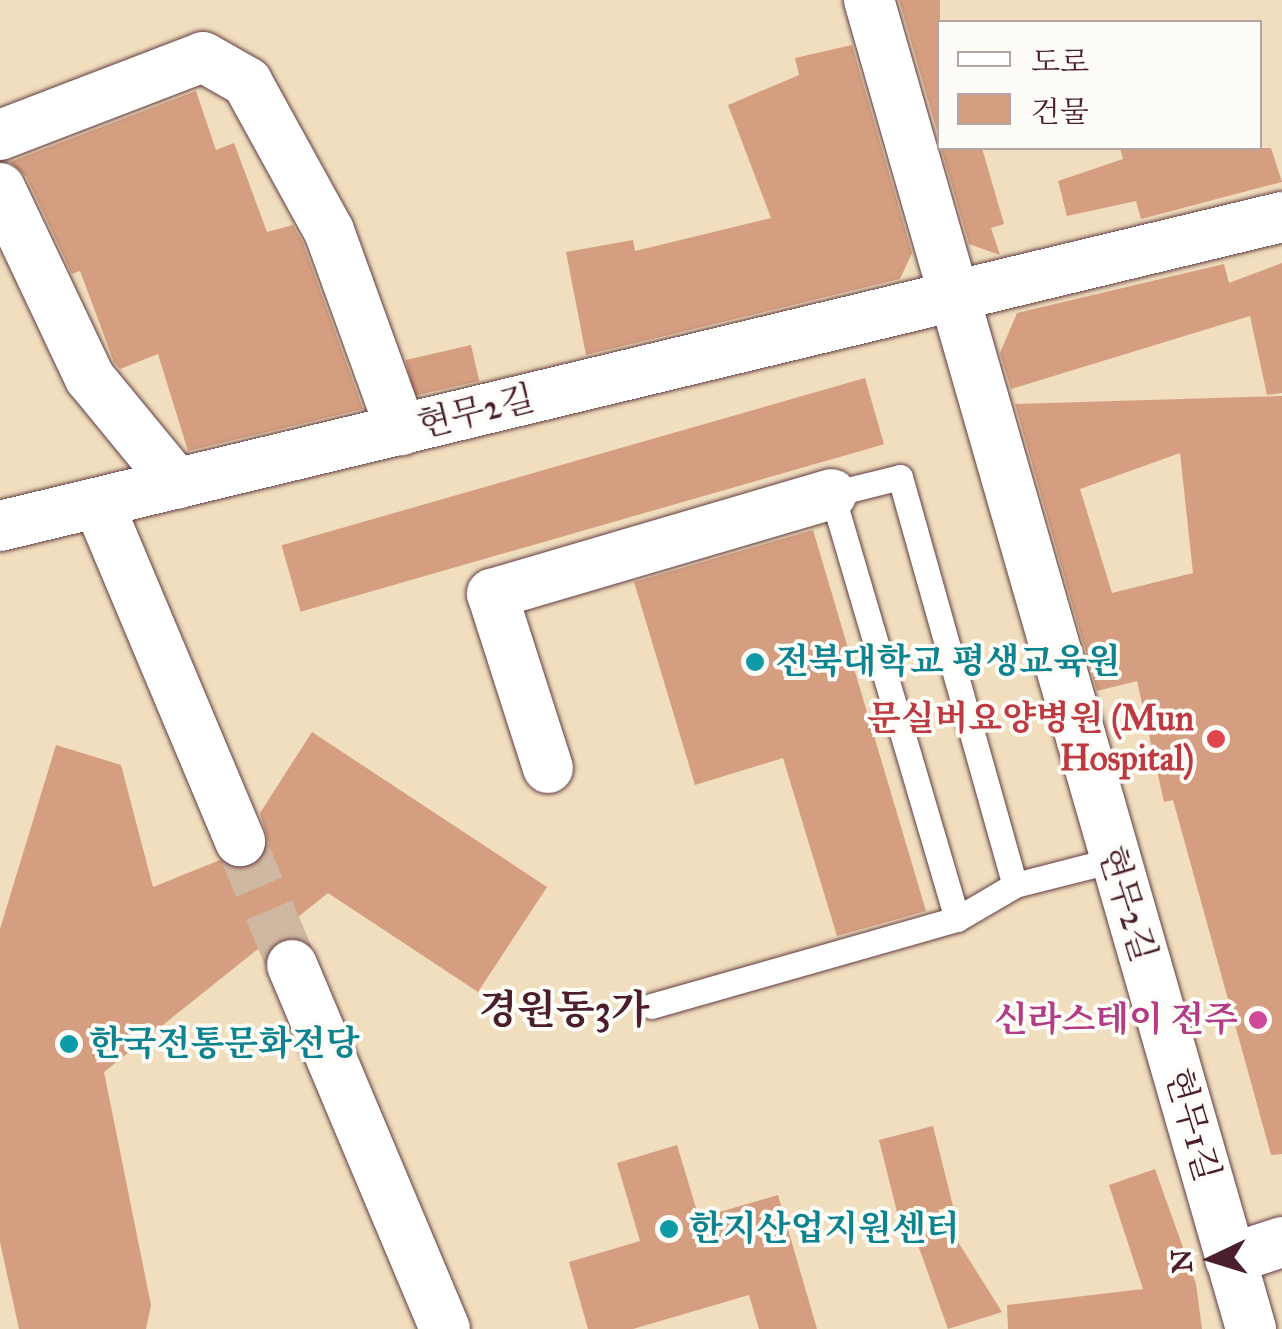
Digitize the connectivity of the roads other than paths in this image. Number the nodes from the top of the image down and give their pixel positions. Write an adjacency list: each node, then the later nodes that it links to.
1 (869, 0): 5 (street)
2 (0, 135): 6 (street)
3 (0, 188): 7 (street)
4 (1282, 217): 5 (street, 현무2길)
5 (952, 298): 6 (street, 현무2길); 13 (street, 현무2길)
6 (401, 430): 7 (street, 현무2길)
7 (177, 484): 9 (street, 현무2길)
8 (832, 494): 11 (street); 14 (lane); 15 (lane)
9 (98, 503): 10 (street, 현무2길); 12 (street)
10 (0, 526)
11 (548, 768)
12 (240, 841)
13 (1113, 860): 14 (lane); 18 (street, 현무2길)
14 (1015, 884): 15 (lane)
15 (957, 918): 17 (lane)
16 (292, 965): 21 (street)
17 (651, 1006)
18 (1171, 1048): 20 (street, 현무1길)
19 (1282, 1242): 20 (street)
20 (1230, 1259): 22 (street, 현무1길)
21 (445, 1329)
22 (1250, 1329)

